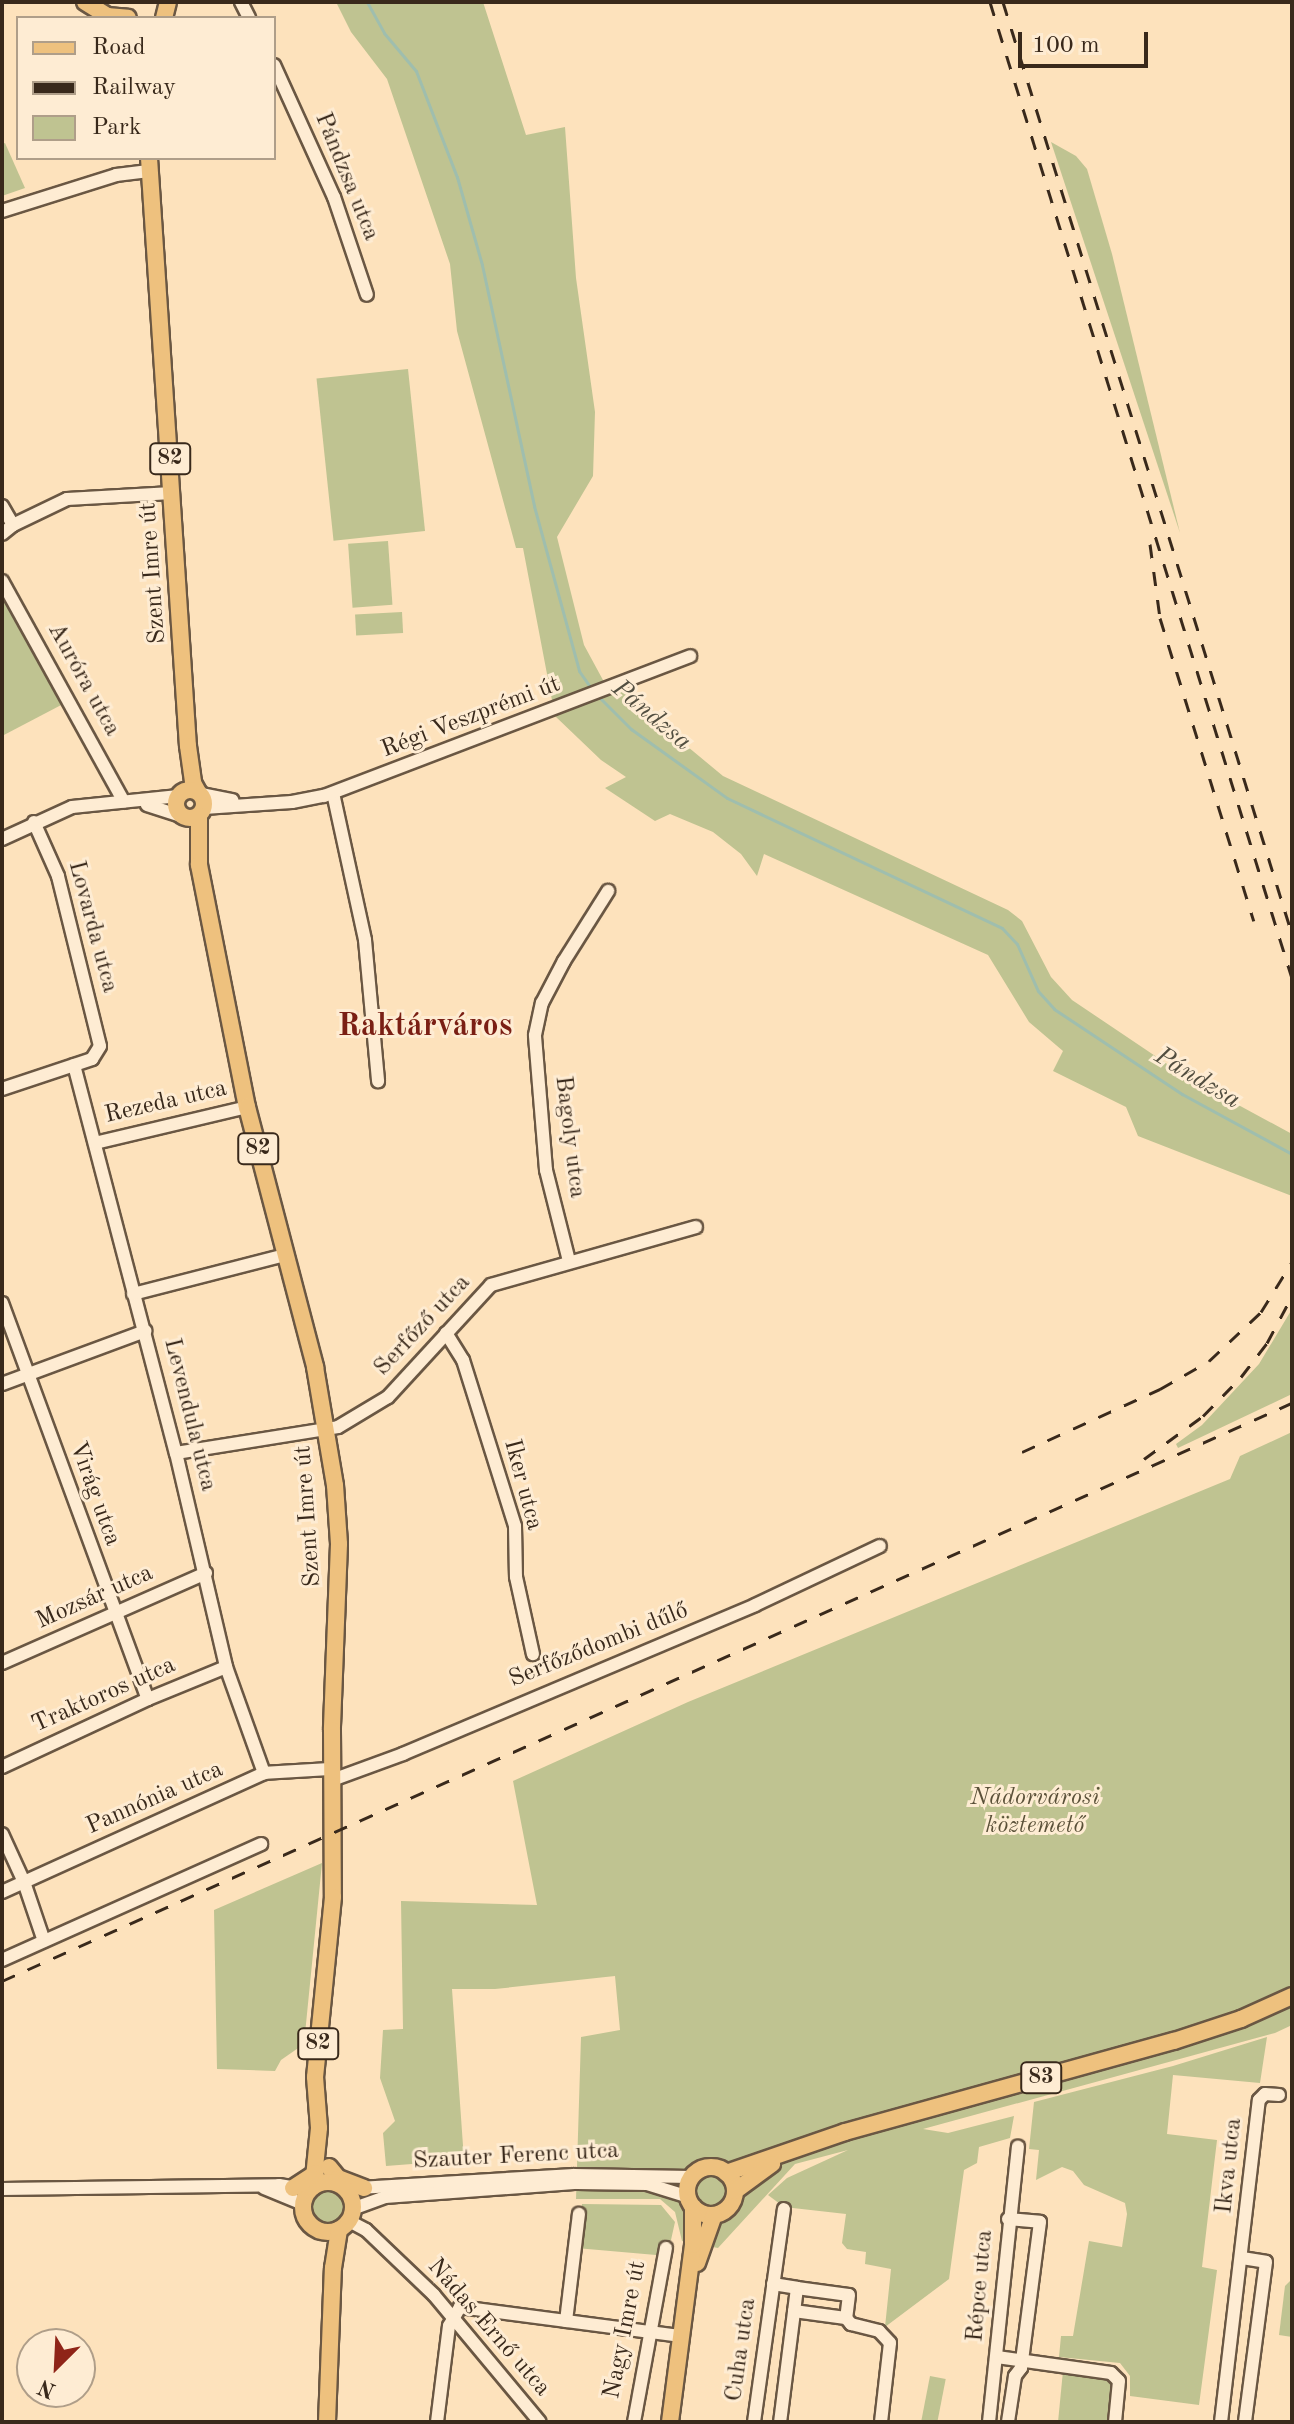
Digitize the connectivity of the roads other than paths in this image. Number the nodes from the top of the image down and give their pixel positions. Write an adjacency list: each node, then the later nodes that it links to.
1 (134, 10): 2 (main road)
2 (94, 11)
3 (238, 16): 4 (street)
4 (248, 16)
5 (276, 73): 8 (street, Pándzsa utca)
6 (149, 165): 7 (street); 9 (main road, Szent Imre út / 82)
7 (2, 211)
8 (367, 295)
9 (172, 493): 11 (street); 17 (main road, Szent Imre út / 82)
10 (2, 506): 11 (street)
11 (13, 525): 12 (street)
12 (2, 534)
13 (2, 581): 16 (street, Auróra utca)
14 (690, 656): 15 (street, Régi Veszprémi út)
15 (333, 793): 17 (street, Régi Veszprémi út); 22 (street)
16 (124, 802): 17 (street, Régi Veszprémi út); 17 (street); 18 (street)
17 (191, 804): 24 (main road, Szent Imre út / 82)
18 (34, 822): 19 (street); 21 (street, Lovarda utca)
19 (2, 839)
20 (608, 891): 28 (street, Bagoly utca)
21 (74, 1065): 23 (street); 25 (street, Levendula utca)
22 (378, 1081)
23 (2, 1089)
24 (247, 1107): 25 (street, Rezeda utca); 27 (main road, Szent Imre út / 82)
25 (95, 1143): 29 (street, Levendula utca)
26 (696, 1227): 28 (street, Serfőző utca)
27 (285, 1255): 29 (street); 35 (main road, Szent Imre út / 82)
28 (569, 1261): 32 (street, Serfőző utca)
29 (133, 1294): 31 (street, Levendula utca)
30 (2, 1303): 33 (street, Virág utca)
31 (145, 1331): 33 (street); 36 (street, Levendula utca)
32 (446, 1333): 35 (street, Serfőző utca); 40 (street, Iker utca)
33 (27, 1376): 34 (street); 39 (street, Virág utca)
34 (2, 1384)
35 (327, 1431): 36 (street, Serfőző utca); 46 (main road, Szent Imre út / 82)
36 (176, 1453): 38 (street, Levendula utca)
37 (880, 1546): 46 (street, Serfőződombi dűlő)
38 (206, 1573): 39 (street, Mozsár utca); 42 (street, Levendula utca)
39 (115, 1613): 41 (street, Mozsár utca); 43 (street, Virág utca)
40 (533, 1654)
41 (2, 1663)
42 (226, 1667): 43 (street, Traktoros utca); 45 (street, Levendula utca)
43 (148, 1699): 44 (street, Traktoros utca)
44 (2, 1767)
45 (264, 1773): 46 (street, Pannónia utca); 49 (street, Pannónia utca)
46 (332, 1774): 59 (main road, Szent Imre út / 82)
47 (2, 1834): 49 (street)
48 (261, 1844): 51 (street)
49 (24, 1882): 50 (street, Pannónia utca); 51 (street)
50 (2, 1892)
51 (44, 1941): 52 (street)
52 (2, 1960)
53 (1292, 1996): 56 (main road, 83)
54 (1279, 2095): 72 (street, Ikva utca)
55 (1018, 2147): 68 (street, Répce utca)
56 (787, 2153): 57 (main road, 83); 62 (main road, 83)
57 (726, 2173): 58 (main road, 83); 62 (main road)
58 (691, 2177): 63 (main road, 83); 65 (street, Szauter Ferenc utca)
59 (311, 2185): 60 (street); 60 (street); 65 (main road); 65 (main road); 70 (main road, 82)
60 (261, 2186): 61 (street)
61 (2, 2189)
62 (735, 2191): 67 (main road, 83)
63 (691, 2202): 65 (street, Szauter Ferenc utca); 67 (main road); 75 (main road, 83)
64 (784, 2209): 74 (street, Cuha utca)
65 (354, 2210): 69 (street, Nádas Ernő utca); 69 (street); 70 (main road); 73 (main road, 82)
66 (579, 2214): 80 (street)
67 (714, 2215): 75 (main road, 83)
68 (1008, 2219): 83 (street, Répce utca); 84 (street, Répce utca)
69 (366, 2230): 78 (street, Nádas Ernő utca)
70 (320, 2231): 73 (main road, 82)
71 (666, 2248): 81 (street, Nagy Imre út)
72 (1242, 2258): 85 (street, Ikva utca); 86 (street)
73 (333, 2268): 87 (main road, 82)
74 (773, 2284): 76 (street, Cuha utca); 92 (street, Cuha utca)
75 (688, 2287): 82 (main road, 83)
76 (797, 2288): 77 (street, Cuha utca); 79 (street)
77 (794, 2311): 79 (street, Cuha utca); 93 (street, Cuha utca)
78 (455, 2317): 80 (street); 88 (street); 89 (street, Nádas Ernő utca)
79 (846, 2318): 94 (street, Cuha utca)
80 (566, 2321): 81 (street)
81 (650, 2330): 82 (street); 90 (street, Nagy Imre út)
82 (681, 2336): 91 (main road, 83)
83 (997, 2357): 84 (street, Répce utca); 95 (street, Répce utca)
84 (1022, 2361): 96 (street, Répce utca); 97 (street, Répce utca)
85 (1226, 2382): 86 (street); 98 (street, Ikva utca)
86 (1250, 2384): 99 (street)
87 (327, 2422)
88 (437, 2422)
89 (540, 2422)
90 (634, 2422)
91 (670, 2422)
92 (754, 2422)
93 (780, 2422)
94 (881, 2422)
95 (989, 2422)
96 (1008, 2422)
97 (1115, 2422)
98 (1221, 2422)
99 (1245, 2422)

